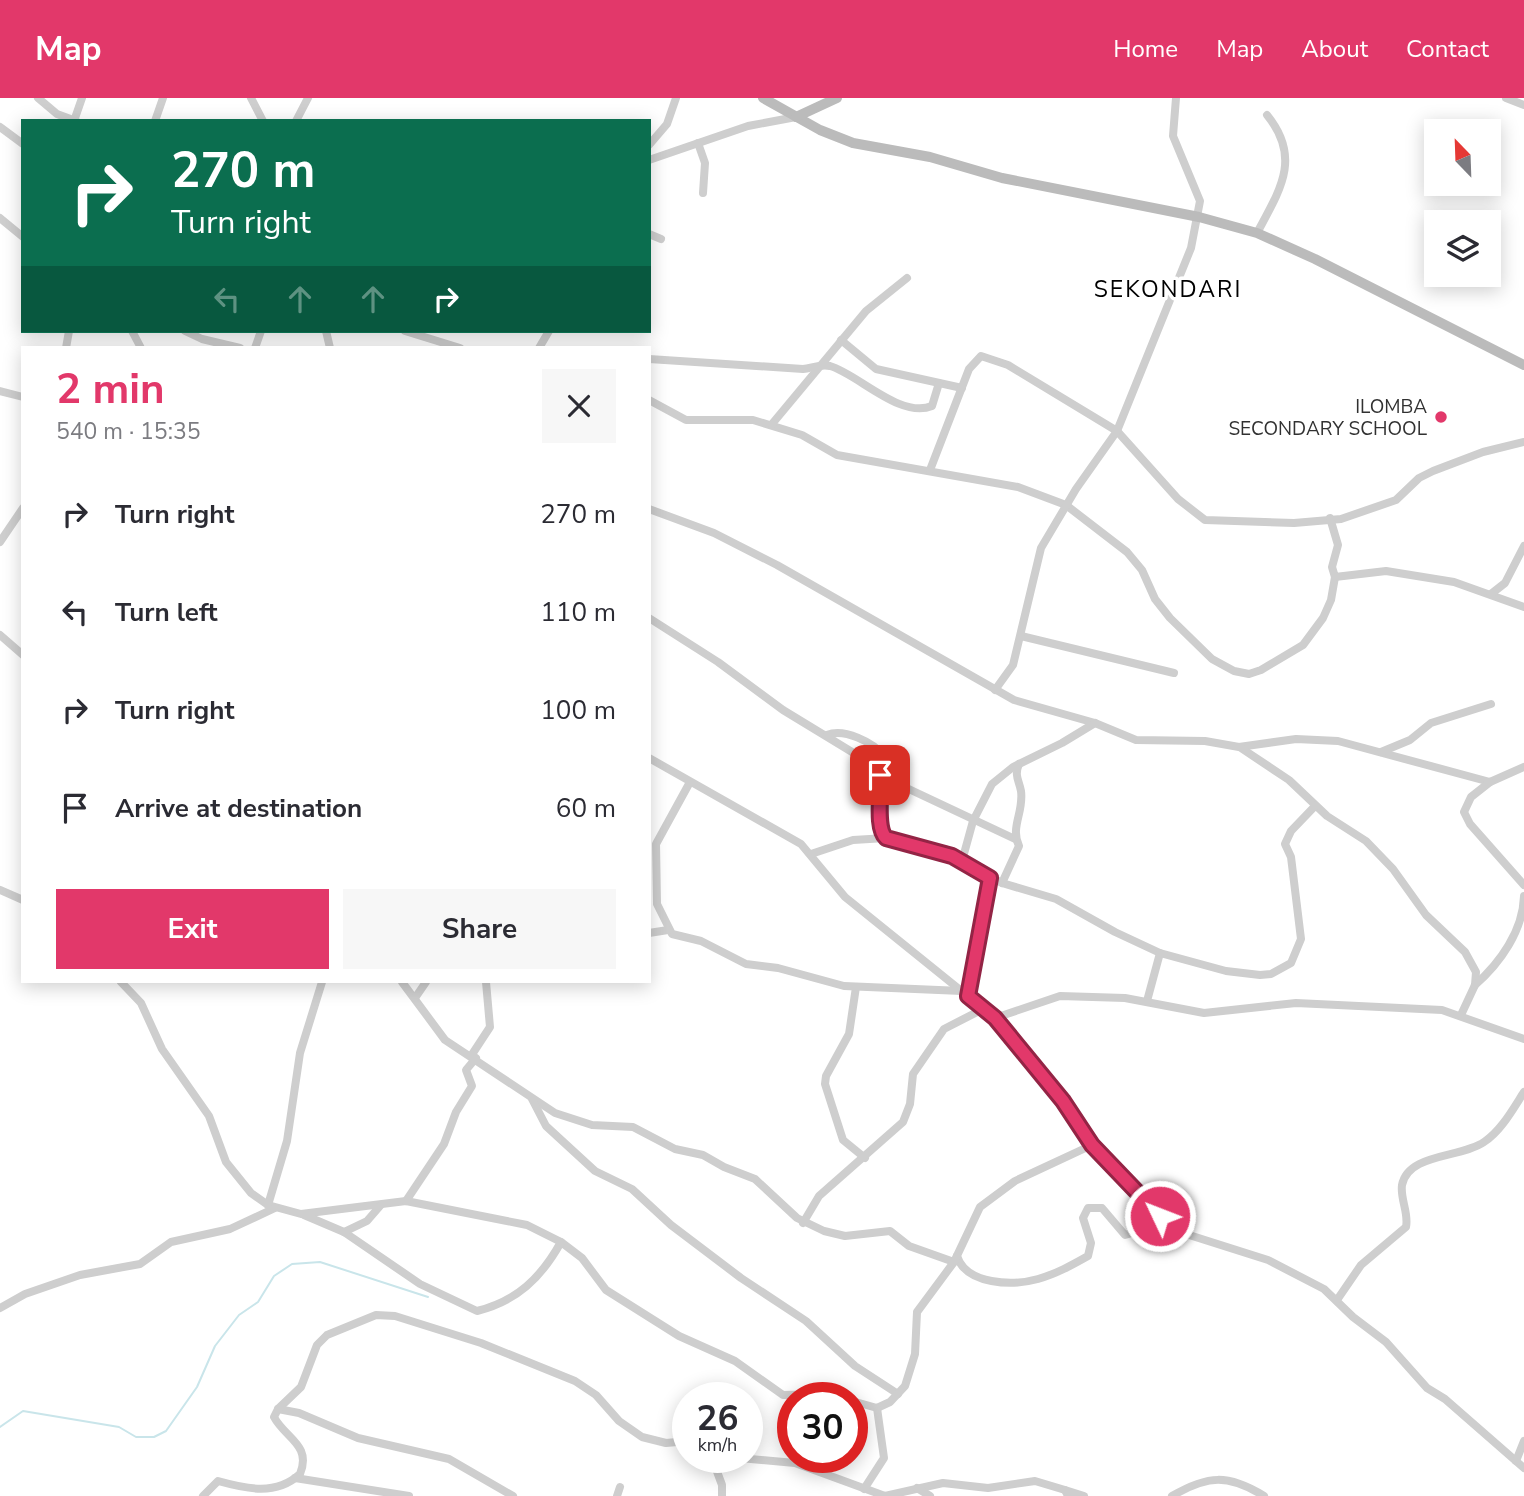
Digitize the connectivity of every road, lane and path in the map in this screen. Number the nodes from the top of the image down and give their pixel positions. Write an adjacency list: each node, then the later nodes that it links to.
1 (38, 98): 14 (street)
2 (82, 98): 15 (street)
3 (163, 98): 16 (street)
4 (251, 98): 17 (street)
5 (308, 98): 18 (street)
6 (676, 98): 21 (street)
7 (837, 98): 13 (street)
8 (1176, 98): 25 (street)
9 (1506, 98): 11 (street)
10 (767, 99): 13 (street)
11 (1524, 105)
12 (1267, 115): 27 (street)
13 (796, 117): 22 (street); 25 (street)
14 (70, 119)
15 (76, 119)
16 (156, 119)
17 (262, 119)
18 (297, 119)
19 (0, 127): 20 (street)
20 (21, 143)
21 (651, 143)
22 (698, 143): 23 (street); 24 (street)
23 (651, 159)
24 (703, 193)
25 (1199, 217): 27 (street); 46 (street)
26 (0, 218): 28 (street)
27 (1256, 233): 39 (street)
28 (21, 235)
29 (651, 235): 30 (street)
30 (661, 239)
31 (907, 278): 34 (street)
32 (189, 333): 35 (street)
33 (411, 333): 36 (street)
34 (841, 340): 38 (street); 40 (street)
35 (232, 346)
36 (454, 346)
37 (651, 359): 38 (street)
38 (822, 364): 40 (street); 45 (street)
39 (1524, 365)
40 (939, 383): 41 (street)
41 (962, 388): 46 (street); 48 (street)
42 (0, 391): 43 (street)
43 (21, 396)
44 (651, 401): 45 (street)
45 (772, 424): 48 (street)
46 (1117, 431): 49 (street); 52 (street)
47 (1524, 442): 52 (street)
48 (930, 470): 49 (street)
49 (1066, 505): 55 (street); 60 (street)
50 (651, 510): 63 (street)
51 (21, 511): 53 (street)
52 (1330, 518): 55 (street)
53 (0, 542)
54 (1524, 546): 56 (street)
55 (1335, 577): 56 (street)
56 (1491, 594): 57 (street)
57 (1524, 607)
58 (651, 619): 66 (street)
59 (0, 635): 61 (street)
60 (1021, 636): 62 (street); 63 (street)
61 (21, 653)
62 (1174, 673)
63 (995, 690): 65 (street)
64 (1491, 704): 68 (street)
65 (1095, 723): 67 (street); 70 (street)
66 (827, 735): 75 (street); 76 (street)
67 (1239, 747): 68 (street); 74 (street)
68 (1381, 752): 73 (street)
69 (651, 759): 72 (street)
70 (1018, 764): 75 (street); 77 (street)
71 (1524, 767): 73 (street)
72 (690, 782): 78 (street); 86 (street)
73 (1490, 782): 82 (street)
74 (1315, 806): 88 (street); 94 (street)
75 (973, 821): 77 (street); 79 (street)
76 (886, 838): 78 (street); 79 (street)
77 (1015, 839): 81 (street)
78 (811, 854): 96 (street)
79 (962, 861): 80 (street)
80 (990, 878): 81 (street); 96 (street)
81 (1002, 883): 88 (street)
82 (1524, 885)
83 (0, 890): 85 (street)
84 (1524, 896): 94 (street)
85 (21, 899)
86 (668, 929): 87 (street); 95 (street)
87 (651, 933)
88 (1160, 953): 98 (street)
89 (122, 983): 109 (street)
90 (323, 983): 109 (street)
91 (403, 983): 97 (street)
92 (425, 983): 97 (street)
93 (486, 983): 103 (street)
94 (1475, 985): 100 (street)
95 (856, 987): 96 (street); 107 (street)
96 (966, 994): 99 (street)
97 (415, 998): 103 (street)
98 (1147, 1001): 100 (street); 101 (street)
99 (983, 1009): 101 (street); 107 (street)
100 (1461, 1015): 102 (street)
101 (995, 1018): 106 (street)
102 (1524, 1038)
103 (474, 1057): 105 (street); 108 (street)
104 (1524, 1092): 117 (street)
105 (532, 1099): 113 (street); 120 (street)
106 (1092, 1145): 112 (street); 116 (street)
107 (865, 1158): 113 (street)
108 (406, 1201): 110 (street); 115 (street)
109 (271, 1206): 111 (street); 118 (street)
110 (380, 1206): 111 (street); 114 (street)
111 (301, 1214): 114 (street)
112 (1160, 1216): 116 (street); 117 (street)
113 (803, 1223): 116 (street)
114 (344, 1232): 115 (street)
115 (561, 1242): 119 (street)
116 (955, 1259): 120 (street)
117 (1338, 1300): 127 (street)
118 (0, 1308)
119 (777, 1391)
120 (898, 1394): 122 (street)
121 (868, 1405): 122 (street)
122 (877, 1408): 132 (street)
123 (278, 1409): 125 (street); 130 (street); 137 (street)
124 (1524, 1441): 127 (street)
125 (672, 1442)
126 (763, 1460): 132 (street)
127 (1516, 1461): 128 (street)
128 (1524, 1468)
129 (718, 1473): 138 (street)
130 (295, 1478): 135 (street); 136 (street)
131 (917, 1488): 133 (street); 134 (street); 140 (street)
132 (864, 1489): 139 (street)
133 (1067, 1493): 141 (street)
134 (908, 1494): 139 (street)
135 (203, 1496)
136 (409, 1496)
137 (513, 1496)
138 (722, 1496)
139 (885, 1496)
140 (930, 1496)
141 (1084, 1496)
142 (1172, 1496): 143 (street)
143 (1264, 1496)

